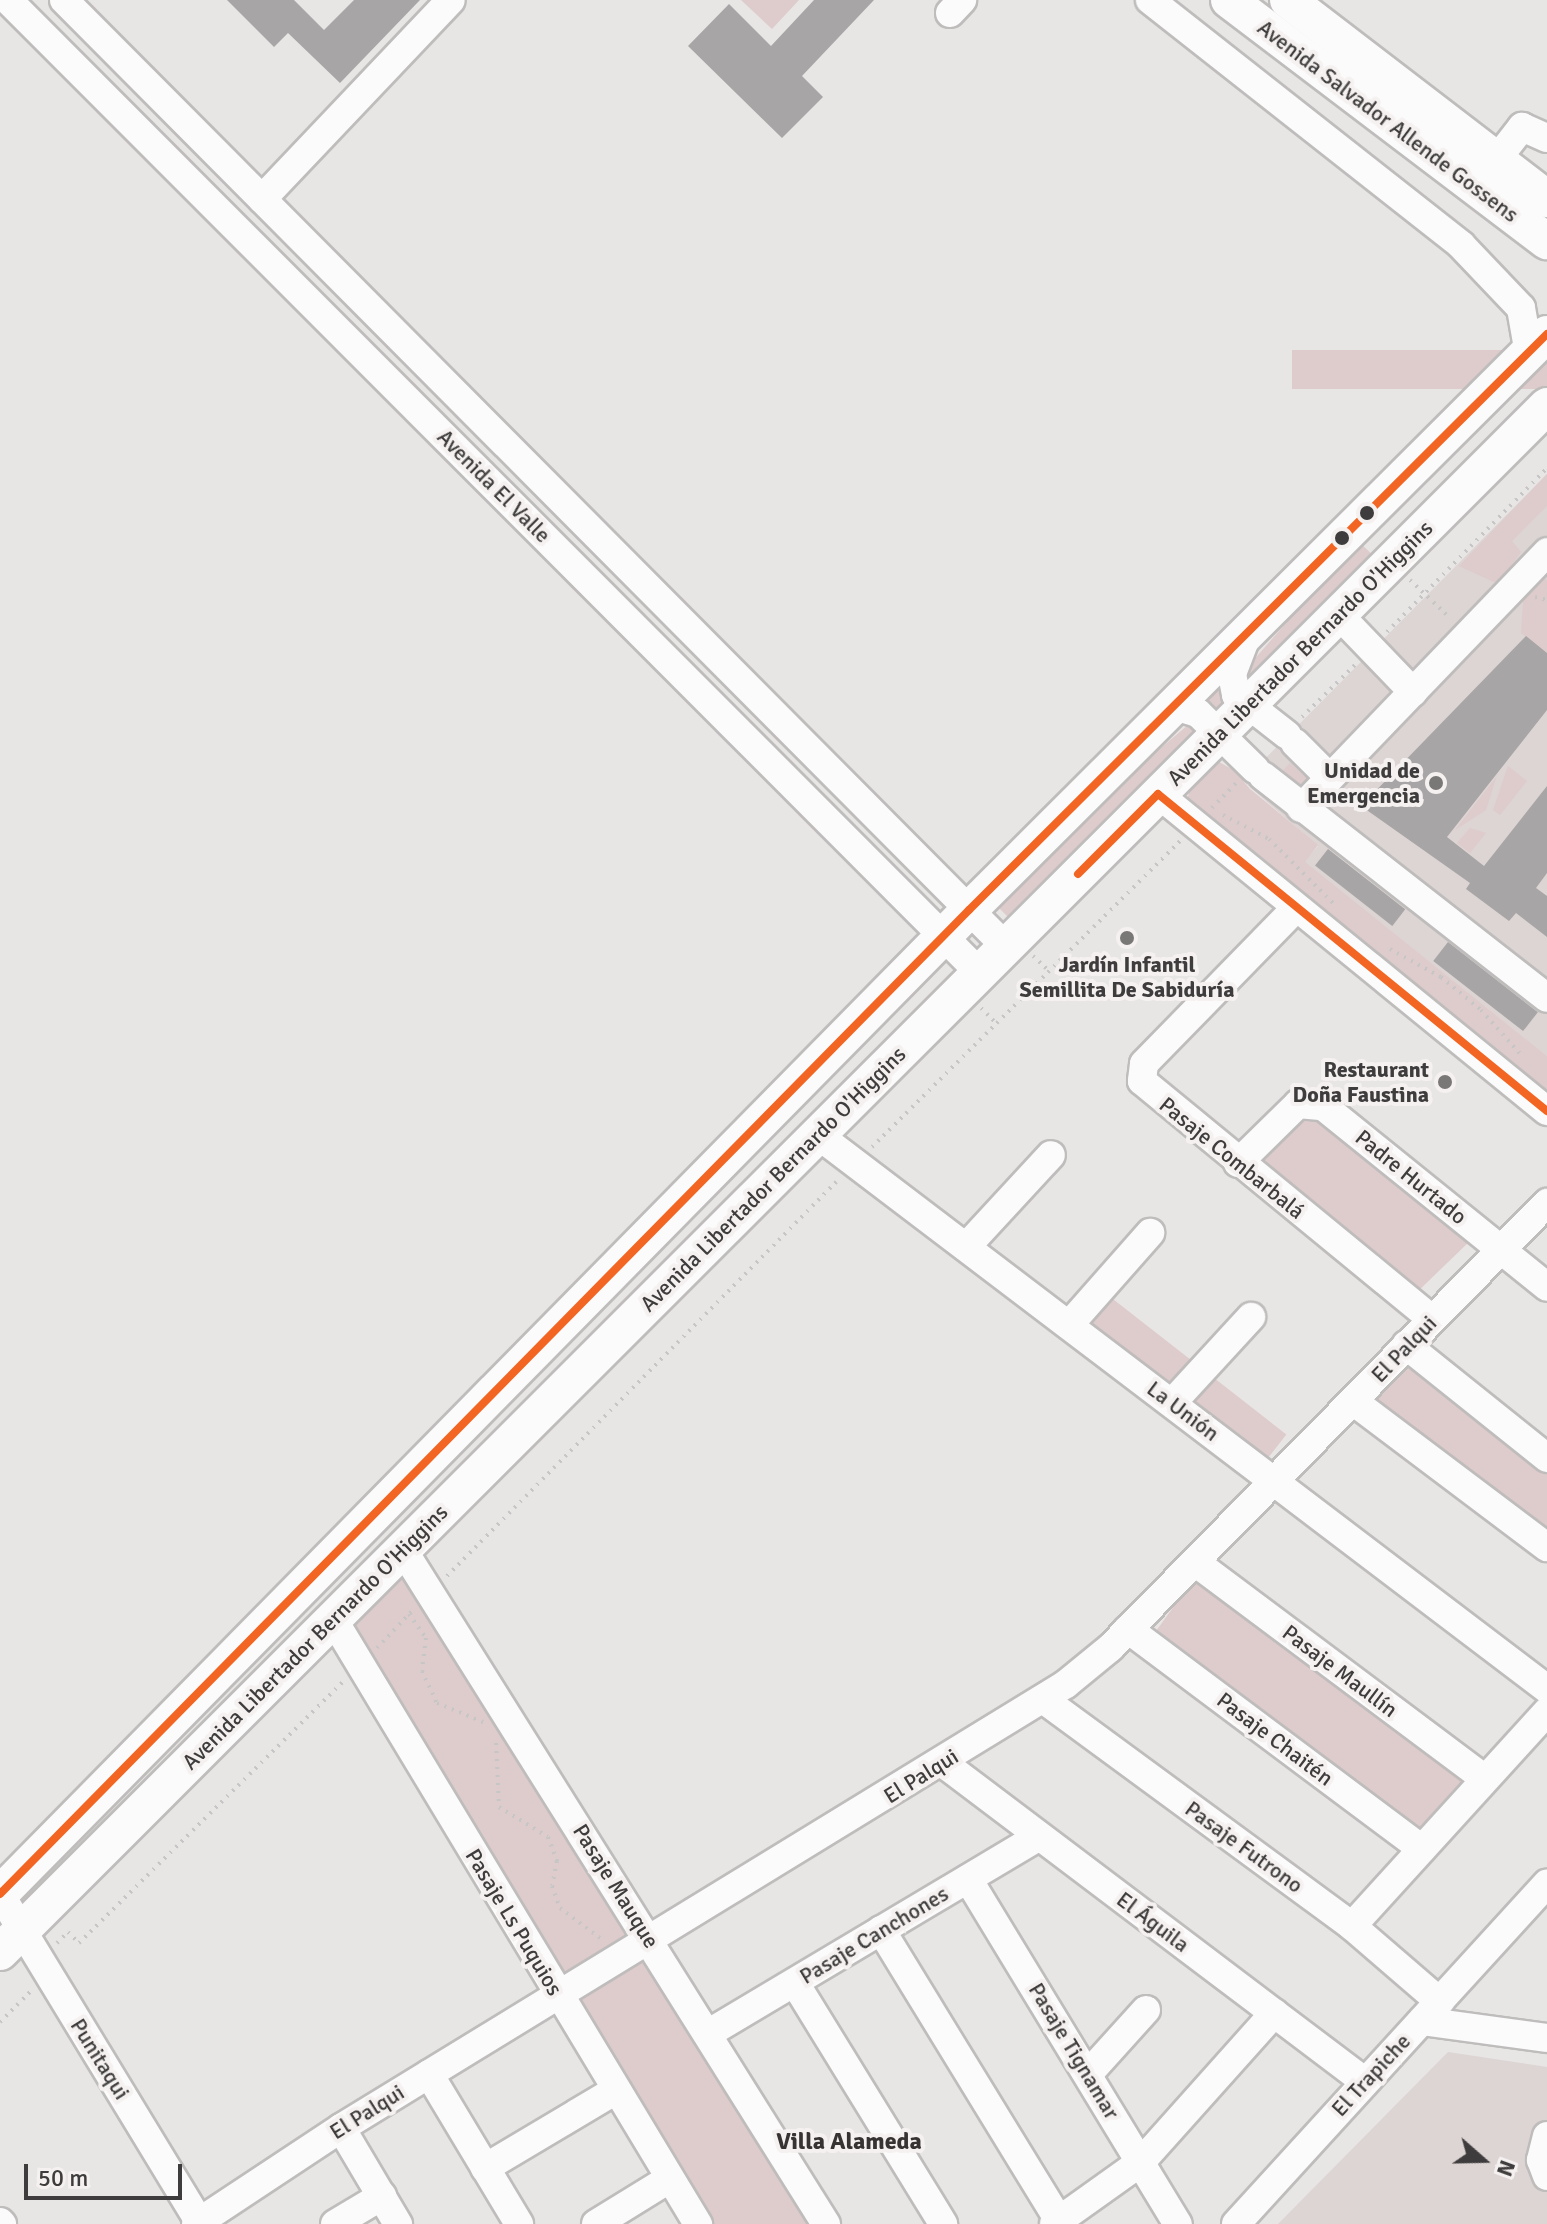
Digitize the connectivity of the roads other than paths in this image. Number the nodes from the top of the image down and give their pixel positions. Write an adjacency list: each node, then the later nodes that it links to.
1 (8, 0): 26 (street, Avenida El Valle)
2 (64, 0): 9 (street, Avenida El Valle)
3 (451, 0): 9 (street)
4 (1150, 0): 12 (street)
5 (1229, 0): 11 (main road, Avenida Salvador Allende Gossens)
6 (1288, 0): 8 (main road, Avenida Salvador Allende Gossens)
7 (1547, 138): 8 (street)
8 (1497, 159): 10 (main road, Avenida Salvador Allende Gossens)
9 (262, 199): 25 (street, Avenida El Valle)
10 (1547, 199)
11 (1547, 241)
12 (1538, 344): 16 (main road, Avenida Libertador Bernardo O'Higgins)
13 (1545, 409): 15 (main road, Avenida Libertador Bernardo O'Higgins)
14 (1547, 552): 17 (street)
15 (1344, 610): 17 (street); 18 (main road, Avenida Libertador Bernardo O'Higgins)
16 (1246, 638): 18 (street); 19 (main road, Avenida Libertador Bernardo O'Higgins)
17 (1418, 687): 21 (street)
18 (1249, 704): 20 (main road, Avenida Libertador Bernardo O'Higgins); 21 (street)
19 (1175, 706): 20 (street); 25 (main road, Avenida Libertador Bernardo O'Higgins)
20 (1219, 733): 22 (main road, Avenida Libertador Bernardo O'Higgins); 23 (street)
21 (1329, 777): 23 (street)
22 (1158, 794): 24 (street); 27 (main road, Avenida Libertador Bernardo O'Higgins)
23 (1301, 808): 29 (street)
24 (1295, 909): 30 (street); 33 (street, Pasaje Combarbalá)
25 (969, 910): 26 (main road, Avenida Libertador Bernardo O'Higgins); 27 (street, Avenida El Valle)
26 (944, 936): 28 (street, Avenida El Valle); 61 (main road, Avenida Libertador Bernardo O'Higgins)
27 (1006, 947): 28 (main road, Avenida Libertador Bernardo O'Higgins)
28 (980, 973): 31 (main road, Avenida Libertador Bernardo O'Higgins)
29 (1547, 998)
30 (1547, 1111)
31 (818, 1135): 36 (street, La Unión); 48 (main road, Avenida Libertador Bernardo O'Higgins)
32 (1051, 1155): 36 (street)
33 (1238, 1163): 37 (street, Padre Hurtado); 40 (street, Pasaje Combarbalá)
34 (1547, 1203): 37 (street, El Palqui)
35 (1150, 1233): 41 (street)
36 (966, 1247): 41 (street, La Unión)
37 (1500, 1250): 38 (street, Padre Hurtado); 40 (street, El Palqui)
38 (1547, 1287)
39 (1251, 1317): 44 (street)
40 (1432, 1319): 42 (street, El Palqui)
41 (1069, 1325): 44 (street, La Unión)
42 (1406, 1345): 43 (street, El Palqui); 45 (street)
43 (1353, 1401): 46 (street, El Palqui); 47 (street)
44 (1172, 1403): 46 (street, La Unión)
45 (1547, 1458)
46 (1275, 1482): 49 (street, El Palqui); 52 (street, La Unión)
47 (1547, 1547)
48 (403, 1550): 50 (main road, Avenida Libertador Bernardo O'Higgins); 64 (street, Pasaje Mauque)
49 (1195, 1562): 51 (street, El Palqui); 56 (street, Pasaje Maullín)
50 (333, 1619): 65 (main road, Avenida Libertador Bernardo O'Higgins); 67 (street, Pasaje Ls Puquios)
51 (1128, 1629): 53 (street, El Palqui); 58 (street, Pasaje Chaitén)
52 (1547, 1689)
53 (1043, 1699): 55 (street, El Palqui); 62 (street, Pasaje Futrono)
54 (1547, 1712): 56 (street)
55 (943, 1763): 57 (street, El Águila); 64 (street, El Palqui)
56 (1485, 1779): 58 (street)
57 (1039, 1836): 59 (street, Pasaje Canchones); 70 (street, El Águila)
58 (1422, 1849): 62 (street)
59 (968, 1879): 63 (street, Pasaje Canchones); 73 (street, Pasaje Tignamar)
60 (1547, 1884): 69 (street)
61 (0, 1894): 65 (street, Punitaqui)
62 (1352, 1926): 69 (street, Pasaje Futrono)
63 (881, 1930): 66 (street, Pasaje Canchones); 84 (street)
64 (651, 1941): 67 (street, El Palqui); 71 (street, Pasaje Mauque)
65 (6, 1944): 85 (street, Punitaqui)
66 (795, 1983): 71 (street, Pasaje Canchones); 92 (street)
67 (558, 1995): 74 (street, El Palqui); 76 (street, Pasaje Ls Puquios)
68 (1146, 2010): 73 (street)
69 (1431, 2011): 72 (street, El Trapiche); 75 (street, El Trapiche)
70 (1274, 2013): 75 (street, El Águila); 79 (street)
71 (709, 2033): 91 (street, Pasaje Mauque)
72 (1547, 2038)
73 (1089, 2073): 79 (street, Pasaje Tignamar)
74 (429, 2074): 77 (street, El Palqui); 80 (street)
75 (1364, 2081): 94 (street, El Trapiche)
76 (616, 2090): 80 (street); 82 (street, Pasaje Ls Puquios)
77 (341, 2128): 83 (street); 85 (street, El Palqui)
78 (1547, 2136): 81 (street)
79 (1141, 2162): 84 (street); 93 (street, Pasaje Tignamar)
80 (485, 2168): 88 (street)
81 (1547, 2176)
82 (669, 2179): 89 (street); 90 (street, Pasaje Ls Puquios)
83 (382, 2196): 86 (street); 87 (street)
84 (1057, 2222)
85 (199, 2223)
86 (335, 2224)
87 (398, 2224)
88 (519, 2224)
89 (596, 2224)
90 (698, 2224)
91 (826, 2224)
92 (943, 2224)
93 (1178, 2224)
94 (1236, 2224)

